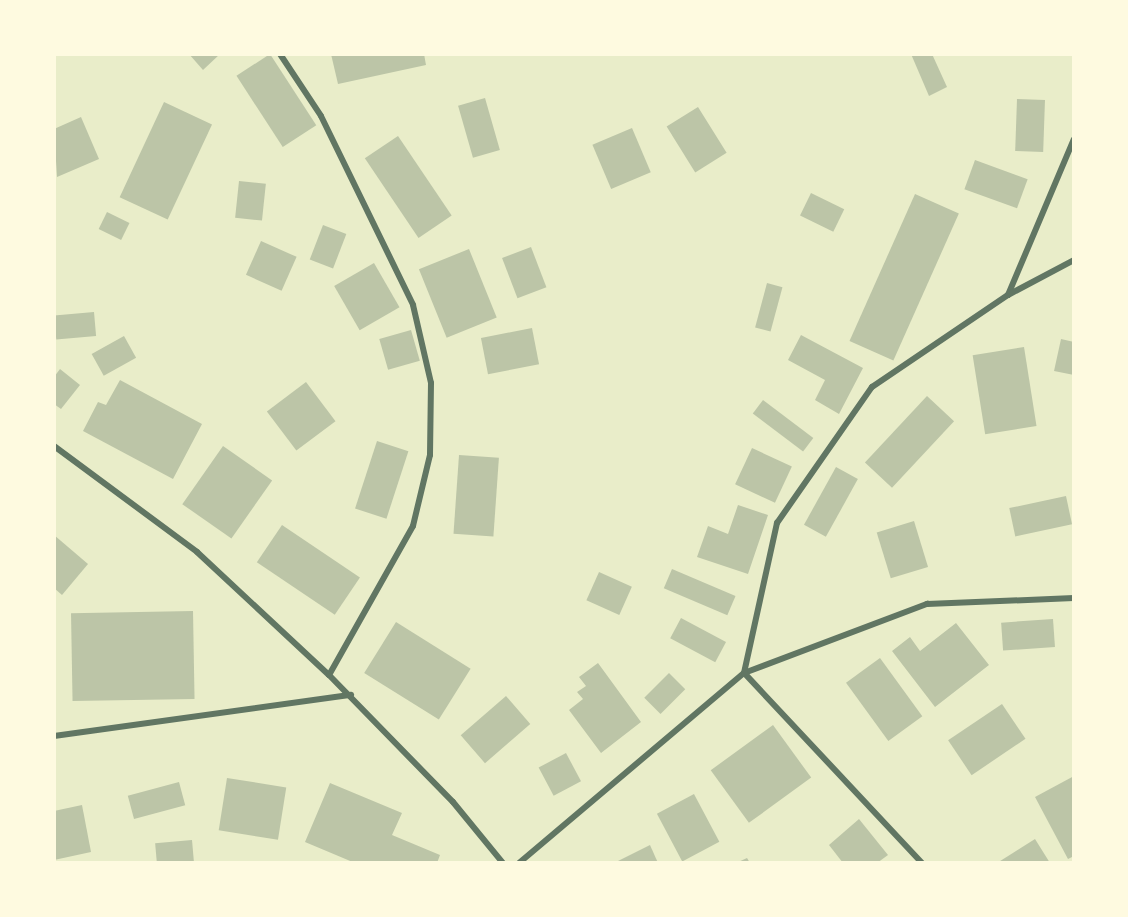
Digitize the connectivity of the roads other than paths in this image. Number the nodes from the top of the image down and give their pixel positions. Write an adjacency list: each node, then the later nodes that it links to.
1 (280, 54): 8 (street)
2 (1074, 139): 4 (street)
3 (1074, 260): 4 (street)
4 (1008, 295): 7 (street)
5 (54, 446): 8 (street)
6 (1074, 598): 7 (street)
7 (744, 673): 12 (street); 13 (street)
8 (329, 675): 9 (street)
9 (351, 695): 10 (street); 11 (street)
10 (54, 736)
11 (503, 863)
12 (519, 863)
13 (922, 863)

